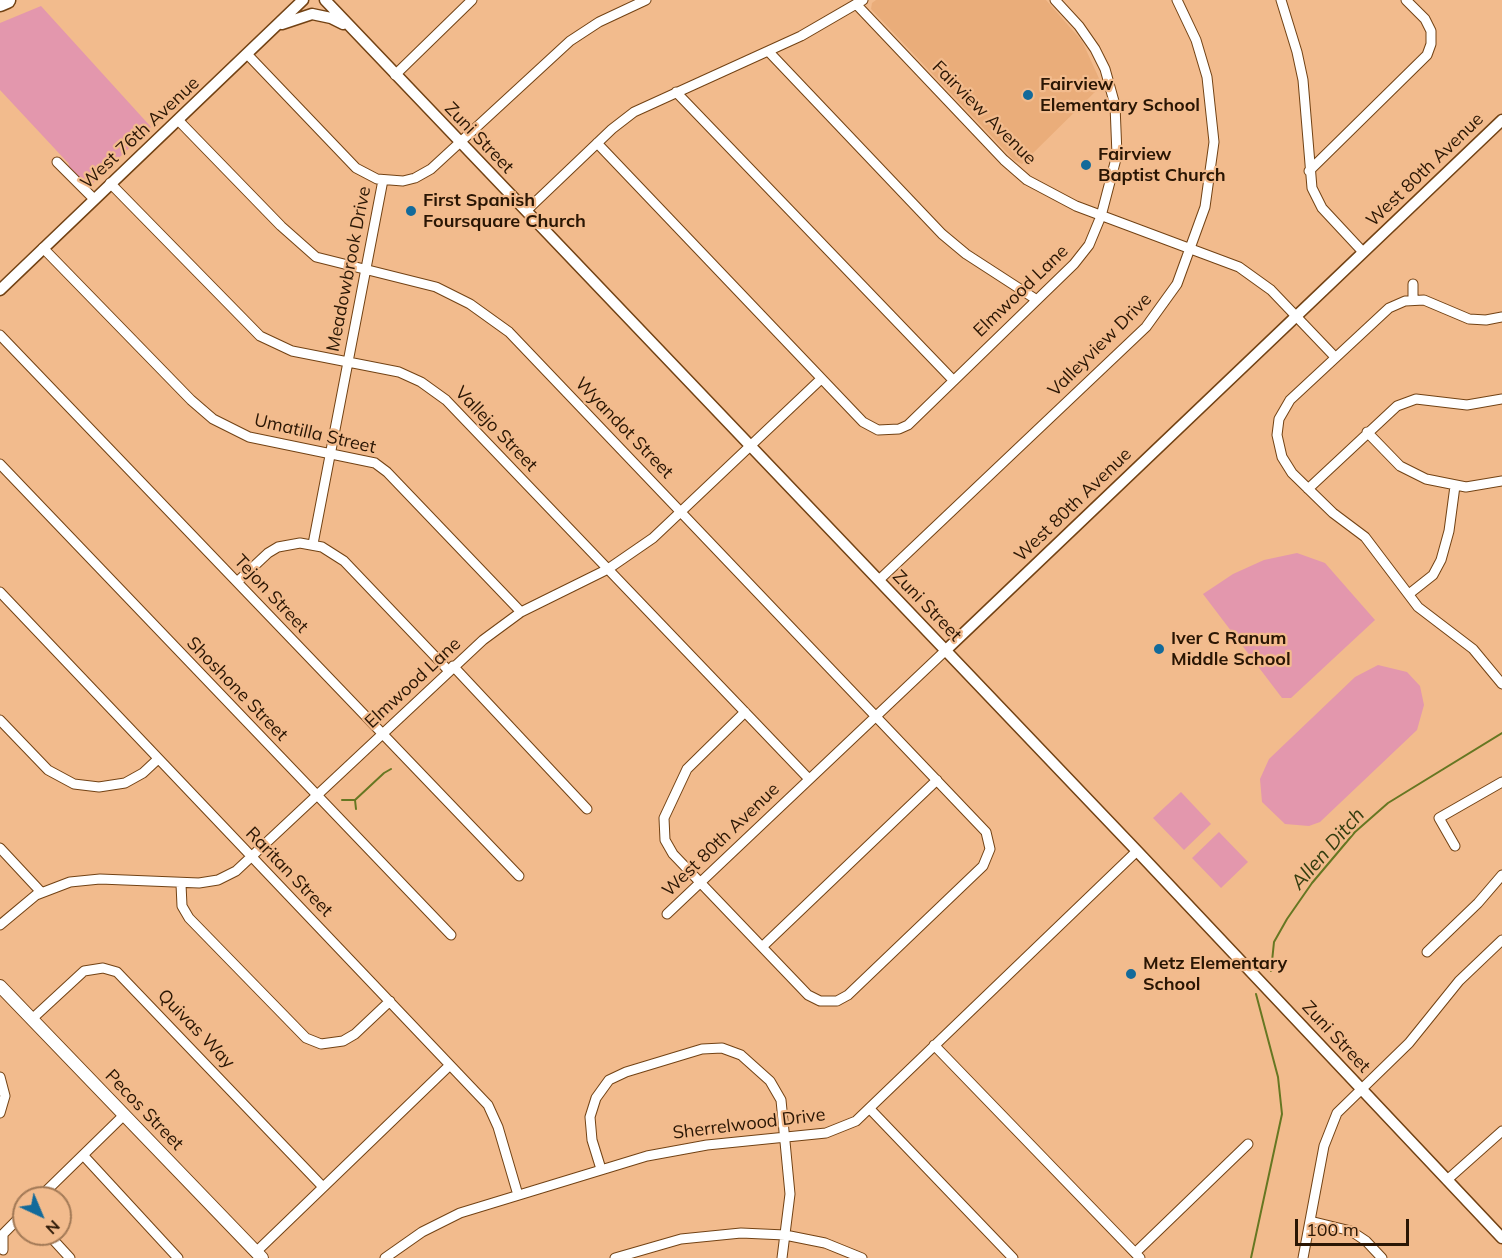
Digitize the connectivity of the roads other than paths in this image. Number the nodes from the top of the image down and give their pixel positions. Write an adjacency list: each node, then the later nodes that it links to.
1 (7, 0): 11 (highway)
2 (303, 0): 12 (street, West 76th Avenue)
3 (325, 0): 13 (street, Zuni Street)
4 (472, 0): 16 (street)
5 (646, 0): 20 (street, Meadowbrook Drive)
6 (1055, 0): 28 (street, Elmwood Lane)
7 (1177, 0): 30 (street, Valleyview Drive)
8 (1281, 0): 23 (street)
9 (1406, 0): 23 (street)
10 (860, 2): 14 (street); 28 (street, Fairview Avenue)
11 (0, 3)
12 (276, 26): 13 (street); 15 (street, West 76th Avenue)
13 (353, 29): 16 (street, Zuni Street)
14 (769, 52): 17 (street); 35 (street)
15 (247, 54): 18 (street, West 76th Avenue); 24 (street)
16 (395, 75): 20 (street, Zuni Street)
17 (676, 92): 21 (street); 43 (street)
18 (178, 120): 25 (street, West 76th Avenue); 32 (street, Wyandot Street)
19 (1502, 120): 31 (street, West 80th Avenue)
20 (460, 142): 24 (street, Meadowbrook Drive); 27 (street, Zuni Street)
21 (597, 143): 27 (street); 42 (street)
22 (57, 162): 26 (street)
23 (1310, 171): 31 (street)
24 (383, 180): 32 (street, Meadowbrook Drive)
25 (111, 183): 26 (street, West 76th Avenue); 41 (street, Vallejo Street)
26 (94, 199): 29 (street, West 76th Avenue)
27 (526, 211): 46 (street, Zuni Street)
28 (1101, 216): 30 (street, Fairview Avenue); 35 (street, Elmwood Lane)
29 (43, 248): 34 (street, West 76th Avenue); 47 (street, Umatilla Street)
30 (1191, 248): 37 (street, Fairview Avenue); 55 (street, Valleyview Drive)
31 (1363, 252): 37 (street, West 80th Avenue)
32 (365, 271): 41 (street, Meadowbrook Drive); 52 (street, Wyandot Street)
33 (1413, 284): 36 (street)
34 (0, 290)
35 (1037, 300): 43 (street, Elmwood Lane)
36 (1413, 300): 38 (street); 40 (street)
37 (1296, 316): 40 (street, Fairview Avenue); 60 (street, West 80th Avenue)
38 (1502, 317)
39 (0, 335): 56 (street, Tejon Street)
40 (1335, 357): 51 (street)
41 (347, 362): 47 (street, Meadowbrook Drive); 54 (street, Vallejo Street)
42 (821, 379): 43 (street, Elmwood Lane); 46 (street, Elmwood Lane)
43 (952, 380)
44 (1502, 399): 45 (street)
45 (1367, 432): 50 (street); 51 (street)
46 (751, 446): 52 (street, Elmwood Lane); 55 (street, Zuni Street)
47 (330, 452): 53 (street, Meadowbrook Drive); 59 (street, Umatilla Street)
48 (0, 464): 71 (street, Shoshone Street)
49 (1502, 481): 50 (street)
50 (1455, 486): 58 (street)
51 (1308, 489): 58 (street)
52 (682, 512): 54 (street, Elmwood Lane); 64 (street, Wyandot Street)
53 (313, 544): 56 (street); 61 (street)
54 (608, 569): 59 (street, Elmwood Lane); 63 (street, Vallejo Street)
55 (879, 580): 60 (street, Zuni Street)
56 (237, 582): 66 (street, Tejon Street)
57 (0, 592): 67 (street, Raritan Street)
58 (1409, 594): 62 (street)
59 (521, 612): 61 (street, Elmwood Lane)
60 (945, 650): 64 (street, West 80th Avenue); 75 (street, Zuni Street)
61 (450, 668): 66 (street, Elmwood Lane); 72 (street)
62 (1502, 684)
63 (745, 712): 68 (street, Vallejo Street); 79 (street)
64 (876, 716): 68 (street, West 80th Avenue); 69 (street, Wyandot Street)
65 (0, 720): 67 (street)
66 (381, 735): 71 (street, Elmwood Lane); 78 (street, Tejon Street)
67 (158, 759): 76 (street, Raritan Street)
68 (808, 779): 79 (street, West 80th Avenue)
69 (937, 780): 86 (street); 86 (street, Wyandot Street)
70 (1502, 782): 73 (street)
71 (317, 796): 76 (street, Elmwood Lane); 84 (street, Shoshone Street)
72 (587, 809)
73 (1455, 846)
74 (0, 848): 81 (street)
75 (1137, 851): 91 (street, Sherrelwood Drive); 94 (street, Zuni Street)
76 (252, 858): 80 (street, Elmwood Lane); 89 (street, Raritan Street)
77 (1502, 875): 87 (street)
78 (519, 876)
79 (700, 883): 82 (street, West 80th Avenue); 86 (street)
80 (180, 884): 81 (street, Elmwood Lane); 89 (street)
81 (42, 892): 83 (street, Elmwood Lane)
82 (667, 914)
83 (0, 925)
84 (451, 935)
85 (1501, 942): 94 (street)
86 (762, 947)
87 (1427, 952)
88 (0, 986): 90 (main road, Pecos Street)
89 (390, 1001): 92 (street, Raritan Street)
90 (32, 1019): 97 (main road, Pecos Street); 105 (street, Quivas Way)
91 (934, 1046): 95 (street, Sherrelwood Drive); 114 (street)
92 (450, 1065): 105 (street); 106 (street, Raritan Street)
93 (0, 1077): 96 (street)
94 (1361, 1088): 103 (street, Zuni Street); 107 (street)
95 (870, 1109): 99 (street, Sherrelwood Drive); 121 (street)
96 (0, 1113)
97 (124, 1115): 101 (street); 113 (main road, Pecos Street)
98 (1502, 1131): 103 (street)
99 (785, 1137): 102 (street, Sherrelwood Drive); 102 (street); 109 (street)
100 (1248, 1144): 114 (street)
101 (83, 1155): 104 (street); 116 (street)
102 (601, 1169): 106 (street, Sherrelwood Drive)
103 (1448, 1180): 110 (street, Zuni Street)
104 (51, 1186)
105 (323, 1187): 113 (street)
106 (518, 1195): 117 (street, Sherrelwood Drive)
107 (1310, 1221): 122 (street); 123 (street)
108 (12, 1225): 112 (street)
109 (785, 1235): 118 (street); 119 (street); 120 (street)
110 (1502, 1238)
111 (59, 1246): 115 (street)
112 (3, 1250)
113 (259, 1255)
114 (1138, 1255)
115 (70, 1258)
116 (178, 1258)
117 (385, 1258)
118 (615, 1258)
119 (782, 1258)
120 (862, 1258)
121 (1013, 1258)
122 (1303, 1258)
123 (1382, 1258)

